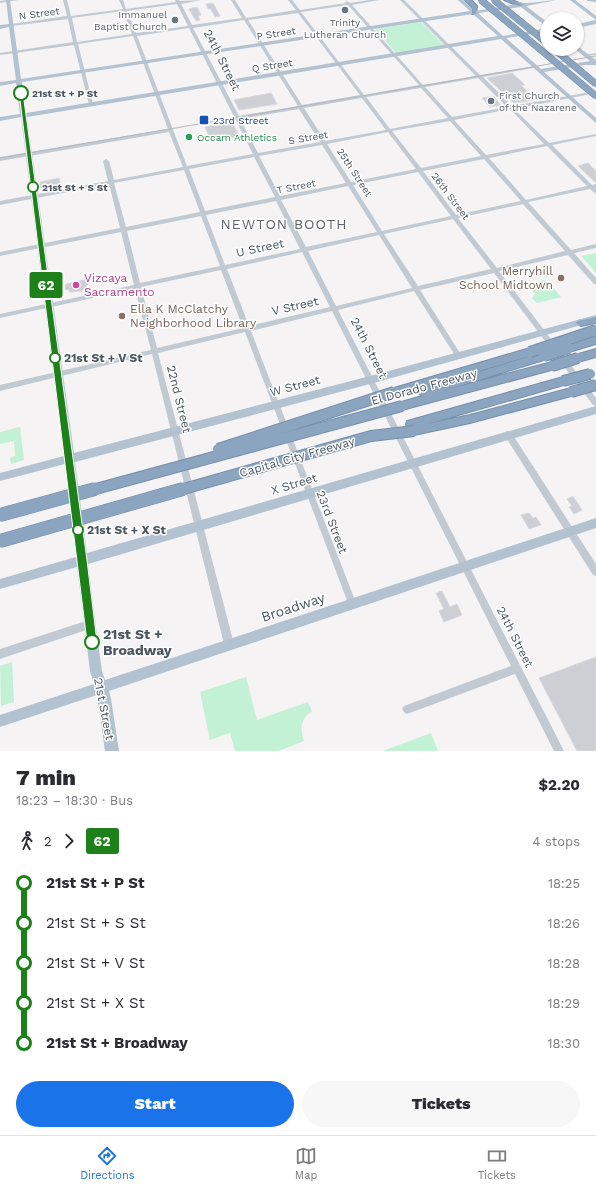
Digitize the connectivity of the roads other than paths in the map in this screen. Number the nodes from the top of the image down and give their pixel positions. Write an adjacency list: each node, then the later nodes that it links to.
1 (8, 0): 2 (street); 22 (street); 35 (main road, 21st Street)
2 (16, 0)
3 (65, 0): 29 (street)
4 (121, 0): 26 (street, 23rd Street)
5 (198, 0): 20 (street, N Street)
6 (233, 0): 32 (street, 25th Street)
7 (290, 0): 27 (street, 26th Street)
8 (377, 0): 23 (street)
9 (402, 0): 33 (street)
10 (460, 0): 28 (main road)
11 (468, 0): 28 (highway)
12 (474, 0): 39 (highway, bridge)
13 (481, 0): 39 (highway, bridge)
14 (494, 0): 41 (highway, bridge)
15 (501, 0): 24 (highway)
16 (514, 0): 25 (main road)
17 (555, 0): 25 (main road, P Street)
18 (572, 0): 31 (main road)
19 (589, 0): 21 (main road)
20 (178, 1): 26 (street, N Street); 38 (street, 24th Street)
21 (596, 1)
22 (0, 2)
23 (348, 2): 27 (street); 40 (street)
24 (509, 4): 25 (highway); 25 (main road, P Street); 28 (main road, P Street); 30 (main road); 41 (highway, bridge)
25 (521, 5): 30 (main road)
26 (125, 10): 29 (street, N Street); 43 (street, 23rd Street)
27 (298, 11): 32 (street); 44 (street, 26th Street)
28 (474, 12): 33 (main road, P Street); 46 (main road)
29 (69, 18): 35 (street, N Street); 47 (street)
30 (538, 18)
31 (596, 18)
32 (246, 19): 38 (street); 48 (street, 25th Street)
33 (423, 20): 40 (main road, P Street); 49 (street)
34 (596, 22): 36 (main road)
35 (12, 25): 37 (main road, N Street); 50 (main road, 21st Street)
36 (584, 25)
37 (0, 27)
38 (191, 27): 43 (street); 51 (street, 24th Street)
39 (513, 27): 74 (highway, bridge)
40 (371, 28): 44 (main road, P Street); 54 (street)
41 (531, 30): 45 (highway, bridge)
42 (540, 31): 46 (main road, Q Street)
43 (134, 35): 47 (street); 58 (street, 23rd Street)
44 (317, 36): 48 (main road, P Street); 60 (street, 26th Street)
45 (540, 37)
46 (501, 38): 49 (main road, Q Street); 61 (main road)
47 (76, 43): 50 (street); 63 (street)
48 (261, 45): 51 (main road, P Street); 64 (street, 25th Street)
49 (449, 46): 54 (main road, Q Street); 65 (street)
50 (15, 52): 52 (street); 66 (main road, 21st Street)
51 (204, 53): 58 (main road, P Street); 68 (street, 24th Street)
52 (0, 54)
53 (584, 54): 57 (main road)
54 (394, 55): 60 (main road, Q Street); 70 (street)
55 (596, 55): 57 (street)
56 (562, 56): 69 (highway, bridge)
57 (587, 56): 59 (main road)
58 (144, 62): 63 (main road, P Street); 72 (street, 23rd Street)
59 (596, 63): 62 (main road)
60 (338, 64): 64 (main road, Q Street); 73 (street, 26th Street)
61 (533, 66): 62 (main road); 65 (street)
62 (539, 71): 75 (main road)
63 (83, 72): 66 (main road, P Street); 76 (street)
64 (280, 74): 68 (main road, Q Street); 77 (street, 25th Street)
65 (478, 75): 70 (street); 78 (street)
66 (19, 82): 67 (main road, P Street); 79 (main road, 21st Street)
67 (0, 84)
68 (219, 84): 72 (main road, Q Street); 80 (street, 24th Street)
69 (596, 84)
70 (421, 85): 73 (street); 82 (street)
71 (596, 92): 75 (street, S Street)
72 (157, 94): 76 (main road, Q Street); 84 (street, 23rd Street)
73 (362, 95): 77 (street); 85 (street, 26th Street)
74 (596, 96)
75 (569, 97): 78 (street, S Street); 83 (main road)
76 (91, 104): 79 (main road, Q Street)
77 (300, 106): 80 (street); 87 (street, 25th Street)
78 (511, 108): 82 (street, S Street); 88 (street)
79 (24, 115): 81 (main road, Q Street); 89 (main road, 21st Street)
80 (236, 117): 90 (street, 24th Street)
81 (0, 119)
82 (451, 119): 85 (street, S Street); 92 (street)
83 (596, 121)
84 (170, 128): 89 (street); 95 (street, 23rd Street)
85 (389, 131): 87 (street, S Street); 96 (street, 26th Street)
86 (596, 135): 88 (street, T Street)
87 (324, 143): 90 (street, S Street); 98 (street, 25th Street)
88 (548, 145): 92 (street, T Street); 99 (street)
89 (29, 153): 91 (street); 93 (street); 101 (main road, 21st Street)
90 (256, 155): 95 (street, S Street); 102 (street, 24th Street)
91 (0, 156)
92 (485, 158): 96 (street, T Street); 104 (street)
93 (0, 159)
94 (106, 161): 97 (street, 22nd Street)
95 (185, 168): 97 (street, S Street); 105 (street, 23rd Street)
96 (419, 171): 98 (street, T Street); 106 (street, 26th Street)
97 (111, 182): 101 (street, S Street); 107 (street, 22nd Street)
98 (350, 185): 102 (street, T Street); 108 (street, 25th Street)
99 (593, 186): 100 (street); 104 (street, U Street)
100 (596, 192)
101 (34, 196): 103 (street, S Street); 109 (main road, 21st Street)
102 (278, 199): 105 (street, T Street); 111 (street, 24th Street)
103 (0, 202)
104 (524, 202): 106 (street, U Street); 112 (street)
105 (202, 214): 107 (street, T Street); 114 (street, 23rd Street)
106 (454, 217): 108 (street, U Street); 115 (street, 26th Street)
107 (124, 230): 109 (street, T Street); 117 (street, 22nd Street)
108 (381, 233): 111 (street, U Street); 118 (street, 25th Street)
109 (41, 246): 113 (street, T Street); 119 (main road, 21st Street)
110 (596, 246): 112 (street, V Street)
111 (304, 250): 114 (street, U Street); 120 (street, 24th Street)
112 (569, 253): 115 (street, V Street); 116 (street)
113 (0, 254)
114 (223, 267): 117 (street, U Street); 124 (street, 23rd Street)
115 (495, 270): 118 (street, V Street); 126 (street, 26th Street)
116 (596, 282)
117 (138, 286): 119 (street, U Street); 128 (street, 22nd Street)
118 (416, 289): 120 (street, V Street); 130 (street, 25th Street)
119 (48, 305): 121 (street, U Street); 132 (main road, 21st Street)
120 (334, 308): 124 (street, V Street); 133 (street, 24th Street)
121 (0, 316)
122 (596, 319): 123 (highway)
123 (581, 323): 126 (main road, W Street)
124 (246, 329): 128 (street, V Street); 138 (street, 23rd Street)
125 (596, 330): 136 (highway, Capital City Freeway, bridge)
126 (543, 333): 130 (main road, W Street); 137 (street, 26th Street)
127 (596, 340): 136 (highway, bridge)
128 (155, 351): 132 (street, V Street); 141 (street, 22nd Street)
129 (596, 353): 136 (highway, El Dorado Freeway, bridge)
130 (458, 355): 133 (main road, W Street)
131 (593, 373): 140 (highway, bridge)
132 (58, 374): 135 (street, V Street); 143 (main road, 21st Street)
133 (370, 380): 138 (main road, W Street); 144 (street, 24th Street)
134 (596, 385): 140 (highway, Capital City Freeway, bridge)
135 (0, 388)
136 (399, 400): 146 (highway, Capital City Freeway, bridge); 146 (highway, Capital City Freeway, bridge)
137 (596, 403)
138 (276, 405): 141 (main road, W Street); 147 (street, 23rd Street)
139 (596, 410): 142 (main road, X Street)
140 (413, 428): 152 (highway, Capital City Freeway, bridge)
141 (176, 431): 143 (main road, W Street); 150 (street, 22nd Street)
142 (508, 434): 144 (main road, X Street); 151 (street)
143 (69, 459): 145 (main road, W Street); 153 (main road, 21st Street)
144 (413, 462): 147 (main road, X Street); 154 (street, 24th Street)
145 (0, 477)
146 (89, 491): 148 (highway, Capital City Freeway, bridge)
147 (310, 493): 150 (main road, X Street); 157 (street, 23rd Street)
148 (0, 515)
149 (596, 523): 151 (main road, Broadway)
150 (199, 526): 153 (main road, X Street); 159 (street, 22nd Street)
151 (570, 531): 154 (main road, Broadway); 155 (street)
152 (0, 541)
153 (82, 560): 156 (main road, X Street); 158 (main road, 21st Street)
154 (465, 566): 157 (main road, Broadway); 161 (street, 24th Street)
155 (596, 572)
156 (0, 584)
157 (352, 603): 159 (main road, Broadway)
158 (90, 626): 160 (street); 162 (main road, 21st Street)
159 (229, 644): 162 (main road, Broadway)
160 (0, 654)
161 (517, 669): 163 (street); 166 (street, 24th Street)
162 (102, 687): 164 (main road, Broadway); 165 (main road, 21st Street)
163 (407, 709)
164 (0, 721)
165 (112, 751)
166 (559, 751)

